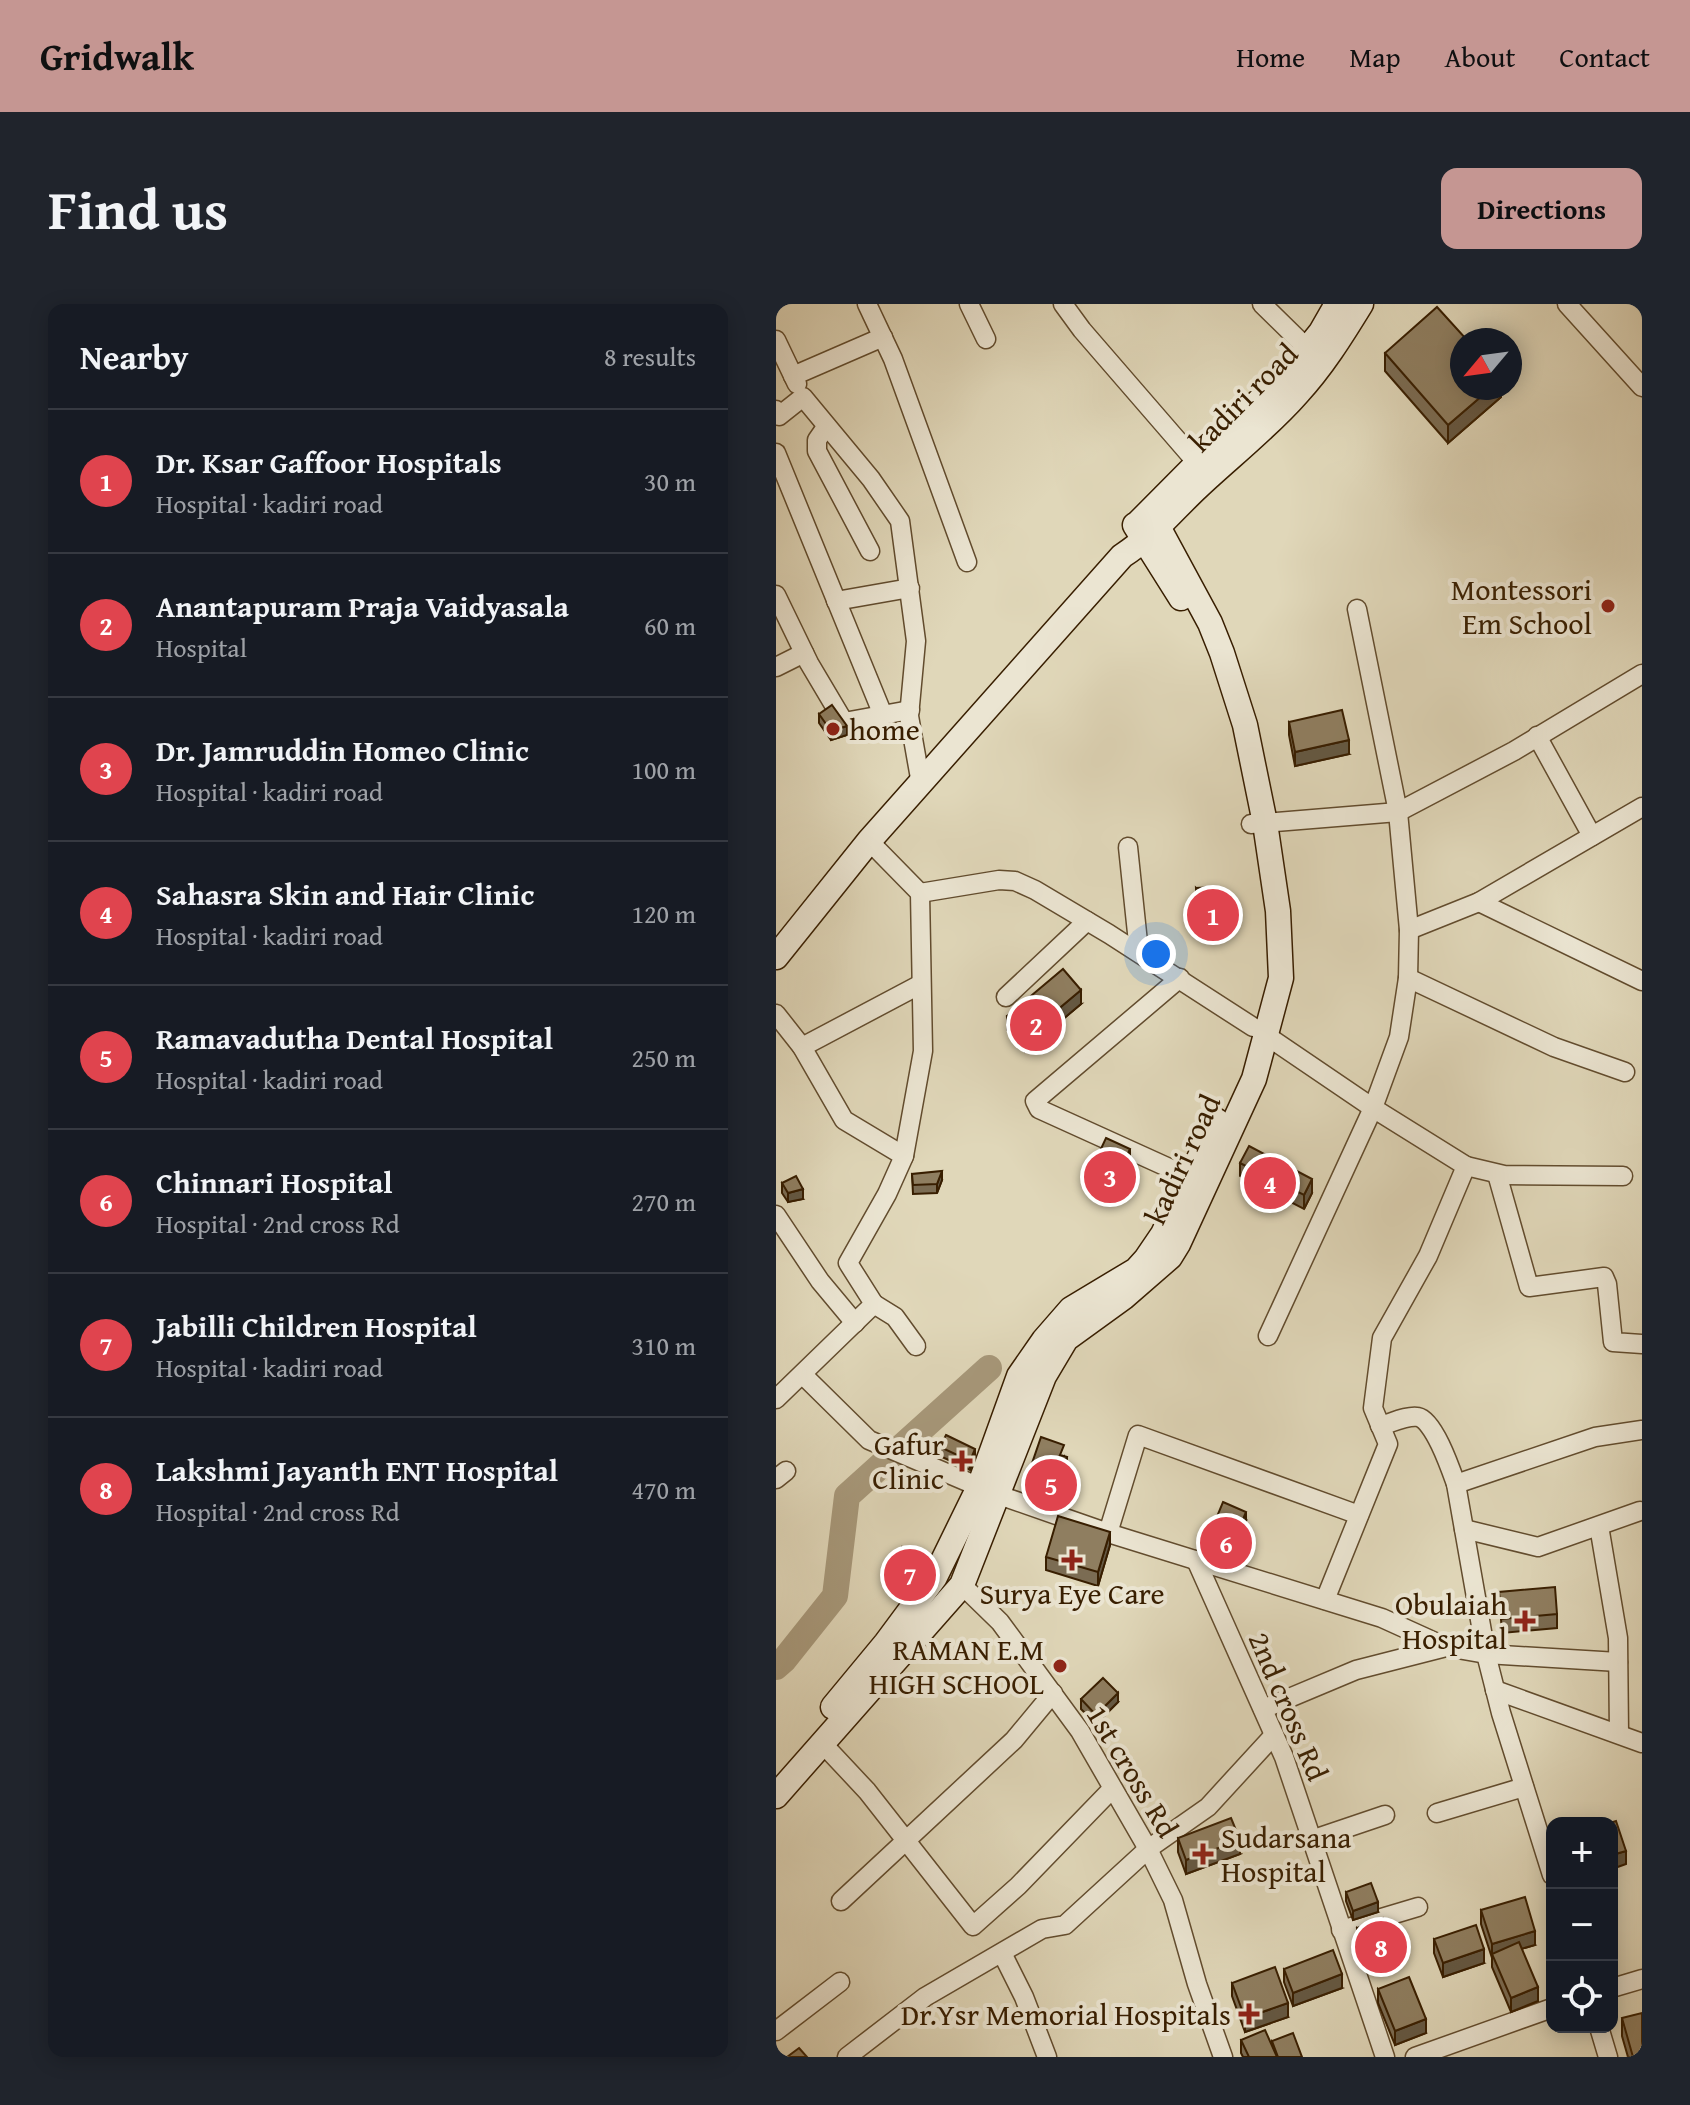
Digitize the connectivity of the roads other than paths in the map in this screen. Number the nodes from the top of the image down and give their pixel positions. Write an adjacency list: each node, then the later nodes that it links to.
1 (867, 304): 8 (street)
2 (969, 304): 9 (street)
3 (1063, 304): 18 (street)
4 (1262, 304): 11 (street)
5 (1337, 304): 11 (main road, kadiri road)
6 (1361, 304): 11 (main road, kadiri road)
7 (1567, 304): 13 (street)
8 (883, 337): 12 (street); 21 (street)
9 (986, 339)
10 (776, 340): 12 (street)
11 (1315, 356): 18 (main road, kadiri road); 19 (main road, kadiri road)
12 (793, 376): 14 (street)
13 (1642, 387)
14 (803, 397): 15 (street); 16 (street)
15 (777, 415)
16 (826, 427): 20 (street); 22 (street)
17 (776, 453): 24 (street)
18 (1198, 464): 19 (main road, kadiri road)
19 (1148, 527): 32 (main road); 35 (main road, kadiri road)
20 (870, 551)
21 (967, 562)
22 (910, 588): 24 (street); 29 (street)
23 (777, 599): 26 (street)
24 (836, 601): 30 (street)
25 (1357, 609): 34 (street)
26 (804, 653): 27 (street); 30 (street)
27 (776, 667)
28 (1642, 674): 31 (street)
29 (910, 710): 30 (street); 32 (street)
30 (883, 715)
31 (1537, 736): 34 (street); 36 (street)
32 (921, 784): 37 (main road)
33 (1642, 807): 36 (street)
34 (1398, 812): 35 (street); 42 (street)
35 (1258, 823): 51 (main road, kadiri road)
36 (1592, 836): 40 (street)
37 (869, 841): 39 (street); 44 (main road)
38 (1128, 847): 43 (street)
39 (920, 893): 41 (street); 48 (street)
40 (1479, 902): 42 (street); 47 (street)
41 (1087, 921): 43 (street); 49 (street)
42 (1409, 930): 46 (street)
43 (1139, 952): 45 (street)
44 (776, 957)
45 (1180, 978): 51 (street); 59 (street)
46 (1408, 978): 53 (street); 54 (street)
47 (1642, 981)
48 (921, 984): 52 (street); 55 (street)
49 (1006, 997)
50 (776, 1014): 52 (street)
51 (1260, 1032): 54 (street); 59 (main road, kadiri road); 71 (main road, kadiri road)
52 (802, 1047): 55 (street)
53 (1625, 1072)
54 (1373, 1108): 56 (street); 63 (street)
55 (904, 1156): 61 (street)
56 (1466, 1166): 57 (street); 68 (street)
57 (1497, 1174): 58 (street); 64 (street)
58 (1623, 1176)
59 (1189, 1177): 71 (main road, kadiri road)
60 (776, 1215): 62 (street)
61 (874, 1304): 62 (street); 65 (street)
62 (855, 1323): 66 (street)
63 (1268, 1336)
64 (1642, 1344)
65 (916, 1346)
66 (803, 1375): 67 (street); 71 (street)
67 (776, 1399)
68 (1380, 1426): 70 (street); 73 (street)
69 (1642, 1430): 70 (street)
70 (1456, 1484): 75 (street)
71 (988, 1490): 76 (street); 78 (main road, kadiri road); 90 (main road)
72 (1640, 1511): 74 (street)
73 (1359, 1515): 76 (street); 79 (street)
74 (1599, 1526): 75 (street); 82 (street)
75 (1464, 1529): 81 (street)
76 (1108, 1533): 77 (street)
77 (1196, 1560): 79 (street); 85 (street, 2nd cross Rd)
78 (962, 1585): 84 (street, 1st cross Rd); 88 (main road, kadiri road)
79 (1325, 1600): 80 (street)
80 (1446, 1647): 81 (street); 85 (street)
81 (1486, 1654): 82 (street); 83 (street)
82 (1618, 1662): 86 (street)
83 (1495, 1690): 86 (street); 91 (street)
84 (1053, 1693): 92 (street, 1st cross Rd); 97 (street)
85 (1263, 1709): 87 (street, 2nd cross Rd)
86 (1619, 1734): 89 (street)
87 (1274, 1735): 96 (street, 2nd cross Rd); 98 (street)
88 (822, 1743): 93 (main road, kadiri road); 97 (street)
89 (1642, 1743)
90 (776, 1777)
91 (1524, 1787): 94 (street); 99 (street)
92 (1112, 1789): 97 (street); 98 (street, 1st cross Rd)
93 (776, 1796)
94 (1437, 1813)
95 (1385, 1815): 96 (street)
96 (1311, 1840): 102 (street, 2nd cross Rd)
97 (906, 1841): 100 (street)
98 (1148, 1849): 103 (street); 112 (street, 1st cross Rd)
99 (1546, 1856)
100 (841, 1901)
101 (1418, 1907): 102 (street)
102 (1341, 1930): 113 (street, 2nd cross Rd)
103 (1002, 1953): 110 (street); 111 (street)
104 (1642, 1979): 106 (street)
105 (840, 1982): 108 (street)
106 (1618, 1986)
107 (1546, 2010): 114 (street)
108 (776, 2031)
109 (1601, 2033): 115 (street)
110 (847, 2057)
111 (1047, 2057)
112 (1223, 2057)
113 (1385, 2057)
114 (1415, 2057)
115 (1608, 2057)

